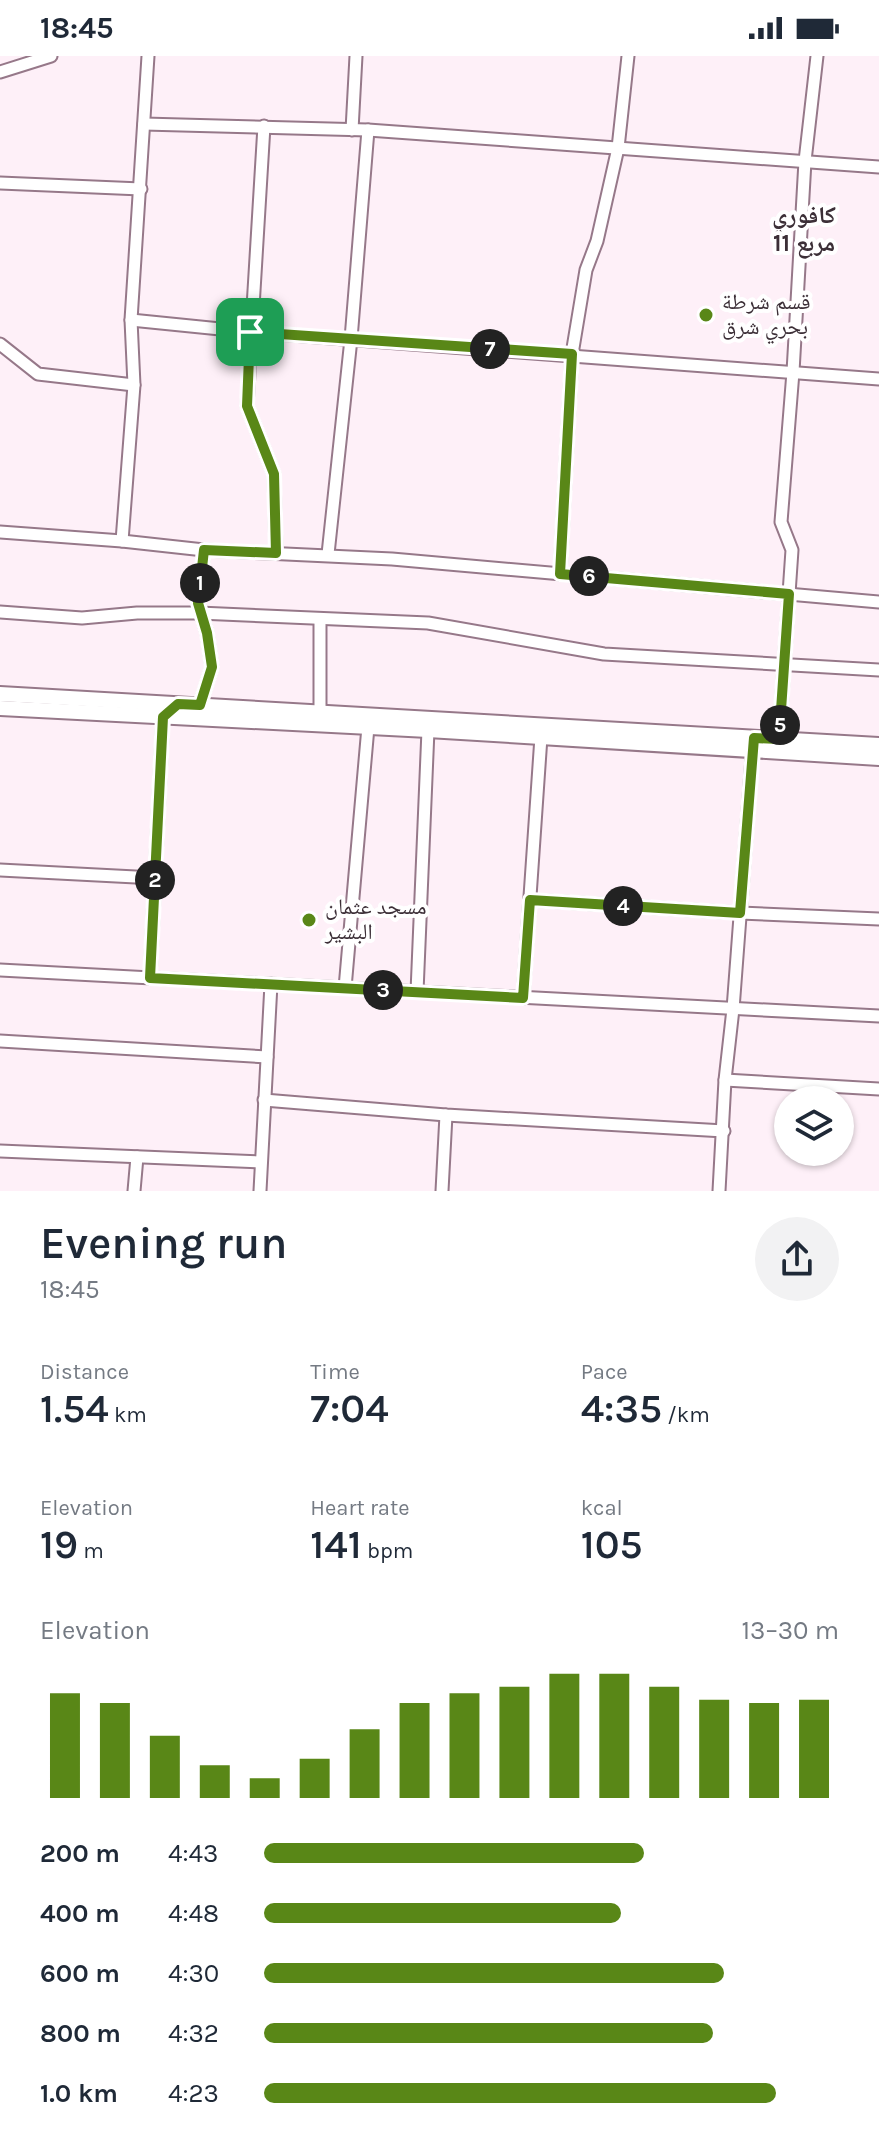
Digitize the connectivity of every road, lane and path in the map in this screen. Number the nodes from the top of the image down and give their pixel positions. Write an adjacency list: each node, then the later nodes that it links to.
1 (51, 56): 6 (street)
2 (148, 56): 7 (street)
3 (356, 56): 9 (street)
4 (628, 56): 11 (street)
5 (817, 56): 12 (street)
6 (0, 72)
7 (144, 124): 8 (street); 15 (street)
8 (264, 126): 9 (street); 17 (street)
9 (352, 130): 10 (street)
10 (368, 130): 11 (street); 18 (street)
11 (618, 148): 12 (street); 20 (street)
12 (805, 161): 13 (street); 21 (street)
13 (879, 167)
14 (0, 183): 15 (street)
15 (141, 189): 16 (street)
16 (131, 320): 17 (street); 23 (street)
17 (250, 332): 18 (street); 27 (street)
18 (351, 339): 20 (street); 28 (street)
19 (0, 344): 23 (street)
20 (572, 354): 21 (street); 29 (street)
21 (793, 372): 22 (street); 30 (street)
22 (879, 379)
23 (134, 385): 25 (street)
24 (0, 532): 25 (street)
25 (122, 541): 26 (street)
26 (204, 550): 27 (street); 33 (street)
27 (276, 553): 28 (street)
28 (328, 554): 29 (street)
29 (560, 574): 30 (street)
30 (789, 594): 31 (street); 35 (street)
31 (879, 602)
32 (0, 612): 33 (street)
33 (199, 613): 34 (street); 39 (street)
34 (320, 619): 35 (street); 41 (street)
35 (784, 665): 36 (street); 47 (street)
36 (879, 670)
37 (0, 694): 38 (street)
38 (178, 704): 39 (street); 43 (street)
39 (200, 705): 41 (street)
40 (0, 708): 43 (street)
41 (320, 711): 42 (street)
42 (383, 715): 44 (street); 48 (street)
43 (163, 717): 44 (street); 52 (street)
44 (368, 727): 45 (street); 59 (street)
45 (428, 730): 46 (street); 60 (street)
46 (541, 737): 48 (street); 53 (street)
47 (779, 739): 48 (street); 49 (street)
48 (753, 744): 50 (street); 54 (street)
49 (879, 745)
50 (879, 758)
51 (0, 870): 52 (street)
52 (155, 878): 57 (street)
53 (530, 900): 54 (street); 61 (street)
54 (740, 913): 55 (street); 62 (street)
55 (879, 919)
56 (0, 970): 57 (street)
57 (150, 978): 58 (street)
58 (271, 984): 59 (street); 65 (street)
59 (345, 988): 60 (street)
60 (417, 992): 61 (street)
61 (523, 998): 62 (street)
62 (733, 1009): 63 (street); 66 (street)
63 (879, 1016)
64 (0, 1041): 65 (street)
65 (267, 1057): 68 (street)
66 (725, 1080): 67 (street); 70 (street)
67 (879, 1089)
68 (264, 1100): 69 (street); 73 (street)
69 (446, 1115): 70 (street); 76 (street)
70 (724, 1131): 77 (street)
71 (0, 1151): 72 (street)
72 (137, 1157): 73 (street); 74 (street)
73 (261, 1162): 75 (street)
74 (134, 1191)
75 (260, 1191)
76 (442, 1191)
77 (719, 1191)

